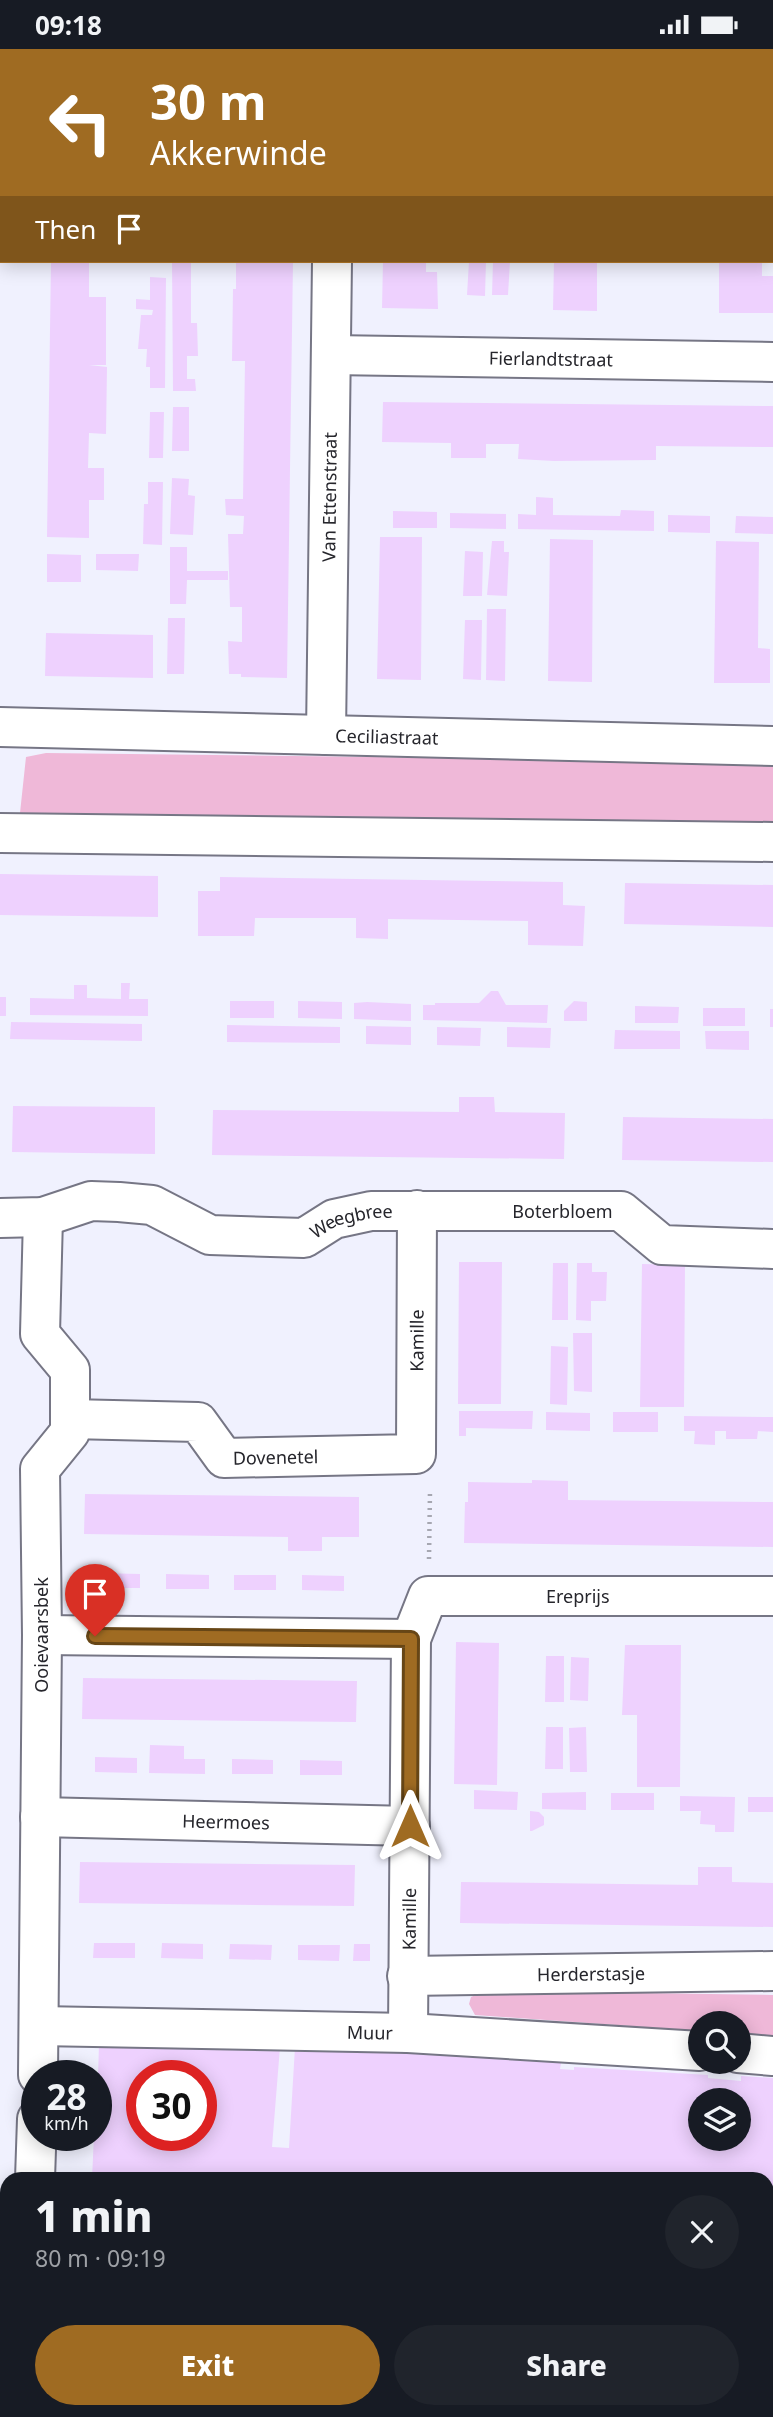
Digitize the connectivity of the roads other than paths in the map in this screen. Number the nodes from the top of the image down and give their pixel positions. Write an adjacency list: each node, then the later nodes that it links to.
1 (0, 49): 2 (street)
2 (0, 59)
3 (332, 263): 4 (street, Van Ettenstraat)
4 (331, 355): 5 (street, Fierlandtstraat); 7 (street, Van Ettenstraat)
5 (773, 362)
6 (0, 727): 7 (street, Ceciliastraat)
7 (326, 735): 8 (street, Ceciliastraat)
8 (773, 746)
9 (0, 832): 10 (street)
10 (773, 842)
11 (417, 1210): 12 (street, Weegbree); 13 (street, Weegbree); 17 (street, Kamille)
12 (465, 1212): 15 (street, Boterbloem)
13 (43, 1217): 14 (street, Weegbree); 16 (street, Ooievaarsbek)
14 (0, 1218)
15 (773, 1249)
16 (70, 1419): 17 (street, Dovenetel); 19 (street, Ooievaarsbek)
17 (416, 1454)
18 (773, 1596): 20 (street, Ereprijs)
19 (42, 1635): 20 (street); 21 (street, Ooievaarsbek)
20 (411, 1639): 22 (street, Kamille)
21 (40, 1817): 22 (street, Heermoes); 25 (street, Ooievaarsbek)
22 (410, 1826): 24 (street, Kamille)
23 (773, 1971): 24 (street, Herderstasje)
24 (407, 1976): 26 (street, Kamille)
25 (39, 2026): 26 (street, Muur); 30 (street, Ooievaarsbek)
26 (408, 2032): 27 (street, Muur)
27 (688, 2050)
28 (751, 2054): 29 (street)
29 (773, 2056)
30 (38, 2060)
31 (36, 2151): 32 (street)
32 (35, 2172)

